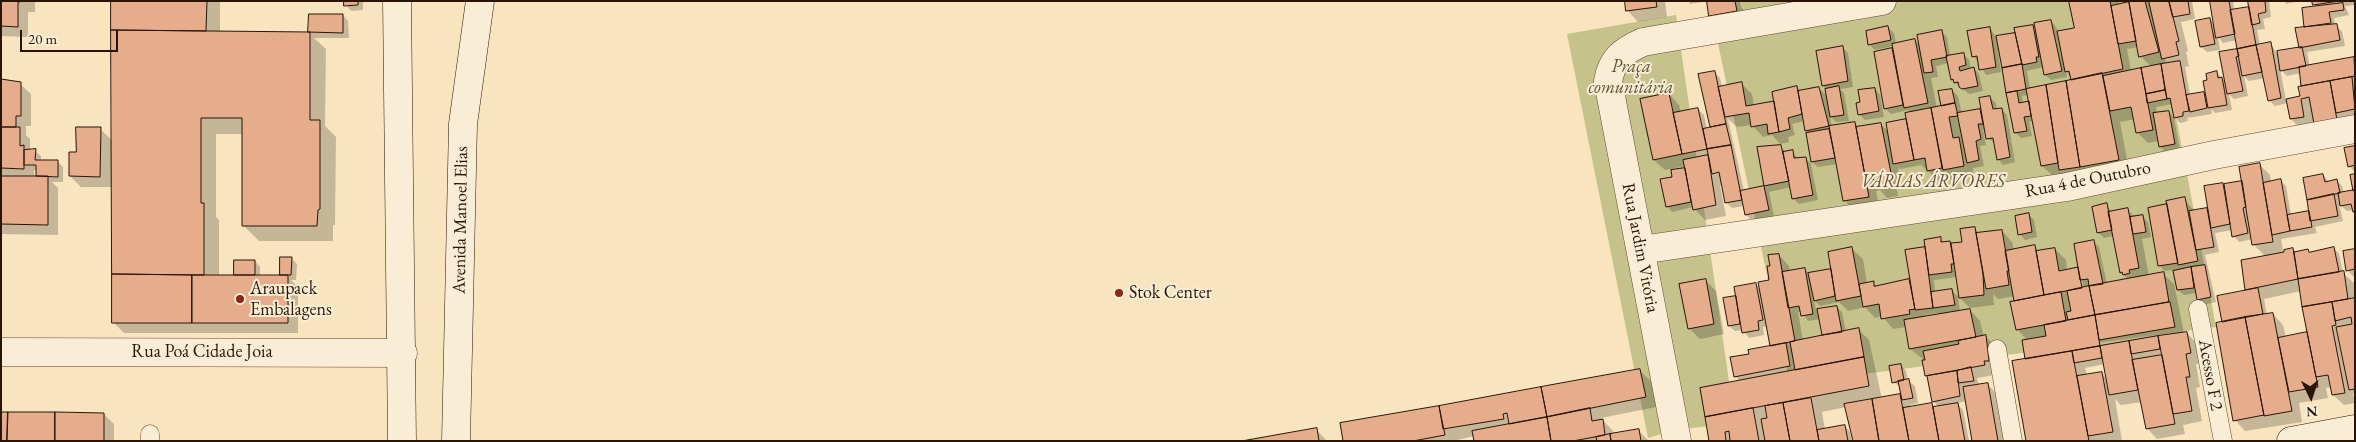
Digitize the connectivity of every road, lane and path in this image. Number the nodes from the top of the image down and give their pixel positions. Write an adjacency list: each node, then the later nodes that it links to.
1 (397, 1): 9 (street)
2 (480, 1): 12 (street, Avenida Manoel Elias)
3 (1882, 1): 5 (street, Rua Jardim Vitória)
4 (2355, 129): 5 (street, Rua 4 de Outubro)
5 (1641, 250): 13 (street, Rua Jardim Vitória)
6 (2198, 309): 15 (lane, Acesso F 2)
7 (1997, 349): 14 (lane)
8 (1, 352): 9 (street, Rua Poá Cidade Joia)
9 (403, 352): 11 (street)
10 (2355, 428): 16 (street)
11 (402, 441)
12 (456, 441)
13 (1677, 441)
14 (2013, 441)
15 (2222, 441)
16 (2291, 441)

